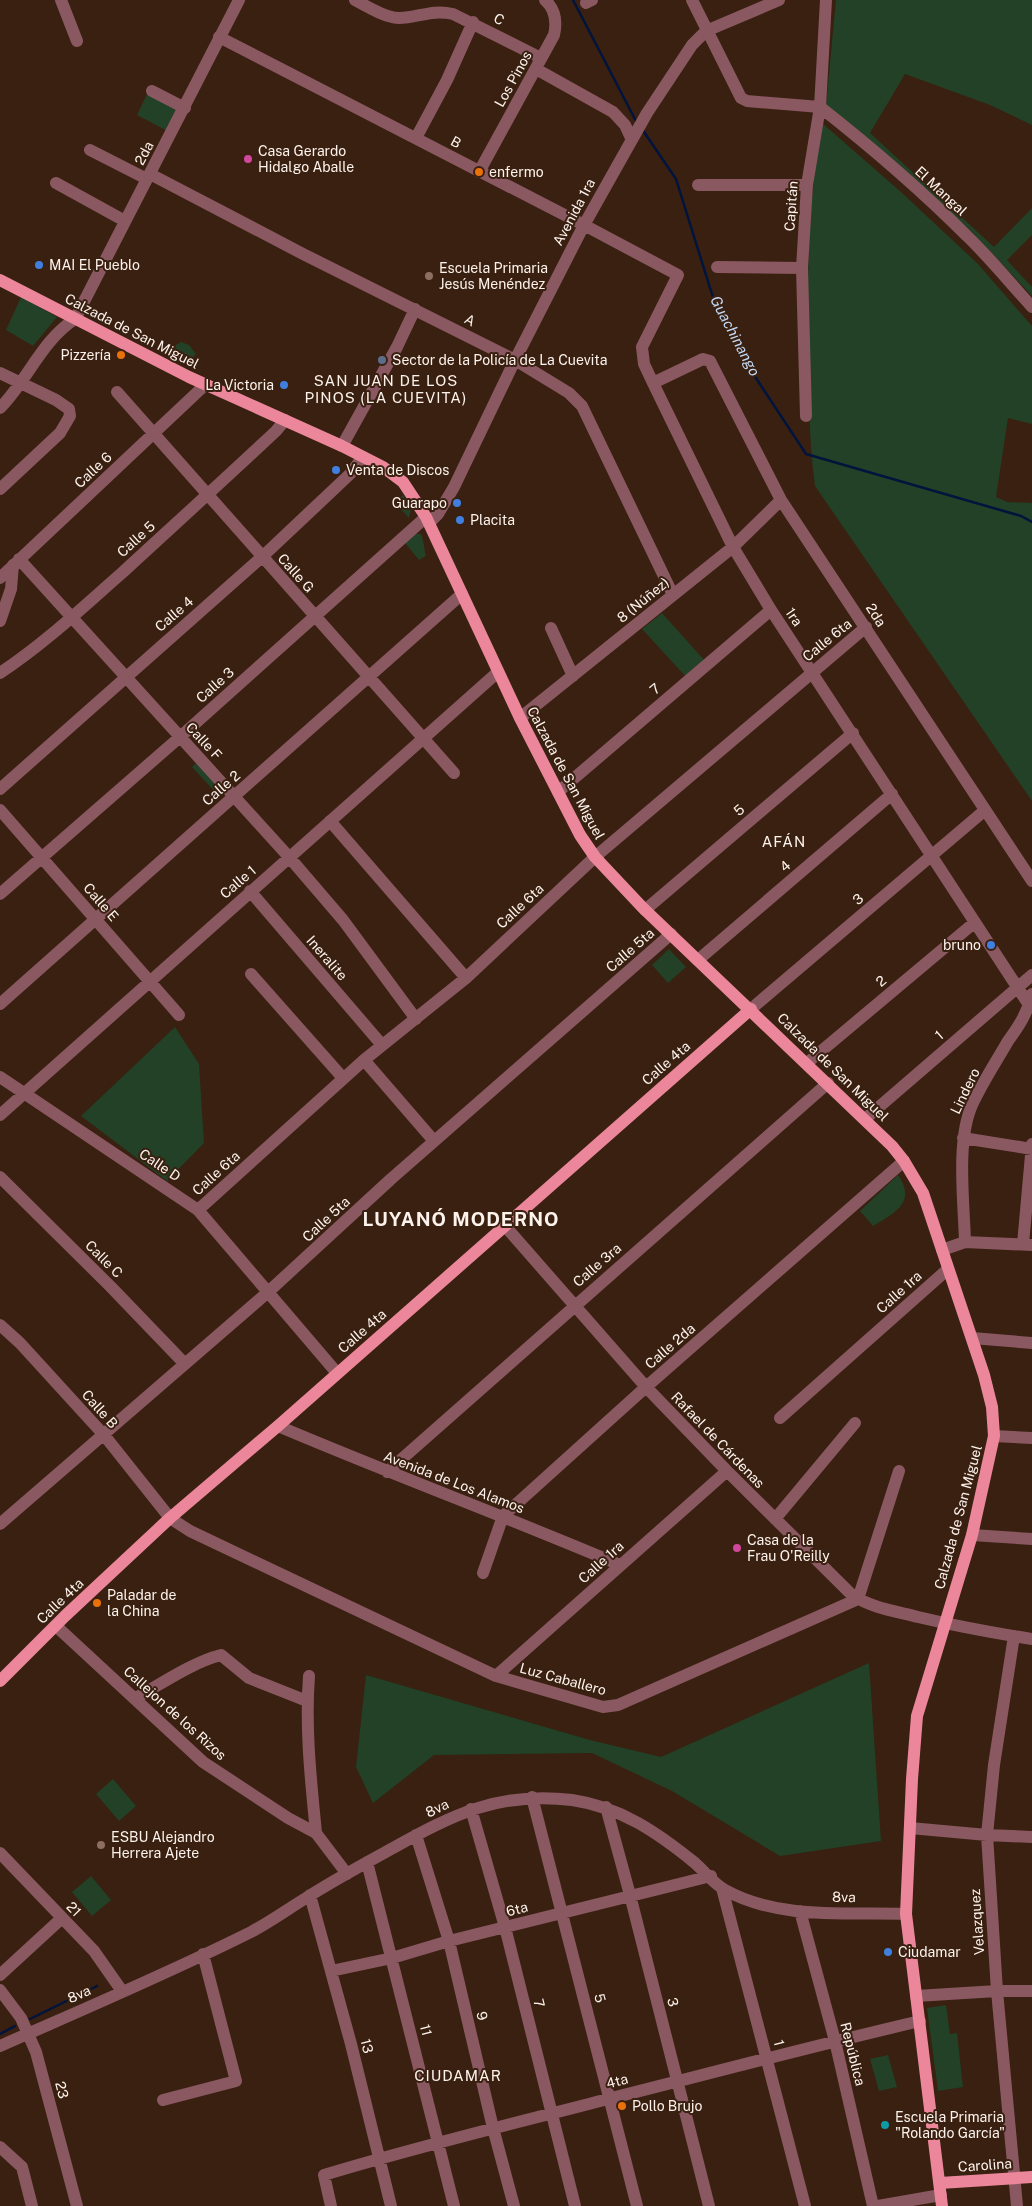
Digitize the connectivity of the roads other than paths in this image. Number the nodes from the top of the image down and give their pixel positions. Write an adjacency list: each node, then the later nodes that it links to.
1 (61, 0): 11 (street)
2 (239, 0): 10 (street, 2da)
3 (355, 0): 8 (street, C)
4 (545, 0): 12 (street, Los Pinos)
5 (692, 0): 9 (street)
6 (779, 0): 9 (street)
7 (826, 0): 14 (street, Capitán)
8 (473, 22): 12 (street, C); 17 (street)
9 (706, 31): 14 (street); 16 (street, Avenida 1ra)
10 (219, 37): 15 (street, 2da); 17 (street, B)
11 (77, 41)
12 (539, 64): 16 (street, C); 19 (street, Los Pinos)
13 (152, 91): 15 (street)
14 (820, 107): 23 (street, Capitán); 30 (street, El Mangal)
15 (185, 108): 20 (street, 2da)
16 (633, 135): 25 (street, Avenida 1ra)
17 (416, 138): 19 (street, B)
18 (90, 150): 20 (street, A)
19 (479, 172): 25 (street, B)
20 (149, 177): 24 (street, 2da); 31 (street, A)
21 (56, 183): 24 (street)
22 (698, 185): 23 (street)
23 (806, 185): 27 (street, Capitán)
24 (125, 221): 32 (street, 2da)
25 (584, 225): 28 (street, B); 33 (street, Avenida 1ra)
26 (717, 267): 27 (street)
27 (802, 268): 40 (street, Capitán)
28 (678, 275): 36 (street, 1ra)
29 (0, 280): 32 (main road, Calzada de San Miguel)
30 (1032, 307)
31 (415, 309): 33 (street, A); 43 (street)
32 (76, 319): 35 (street); 37 (main road, Calzada de San Miguel)
33 (516, 360): 48 (street, Avenida 1ra); 54 (street, A)
34 (0, 373): 35 (street)
35 (21, 383): 39 (street); 45 (street)
36 (653, 383): 47 (street, 2da); 49 (street, 1ra)
37 (206, 384): 41 (main road, Calzada de San Miguel); 42 (street, Calle 6)
38 (117, 392): 42 (street, Calle G)
39 (0, 408)
40 (806, 416)
41 (285, 420): 43 (main road, Calzada de San Miguel); 46 (street, Calle 5)
42 (153, 434): 46 (street, Calle G); 51 (street, Calle 6)
43 (342, 446): 44 (main road, Calzada de San Miguel)
44 (363, 457): 48 (main road, Calzada de San Miguel); 50 (street, Calle 4)
45 (0, 489)
46 (208, 495): 50 (street, Calle G); 57 (street, Calle 5)
47 (781, 500): 49 (street, 8 (Núñez)); 59 (street, 2da)
48 (428, 520): 53 (main road, Calzada de San Miguel); 56 (street, Calle 3)
49 (733, 547): 54 (street, 8 (Núñez)); 55 (street, 1ra)
50 (262, 557): 56 (street, Calle G); 66 (street, Calle 4)
51 (16, 562): 52 (street, Calle 6); 57 (street, Calle F); 58 (street)
52 (0, 578)
53 (462, 594): 62 (main road, Calzada de San Miguel); 64 (street, Calle 2)
54 (673, 595): 65 (street, 8 (Núñez))
55 (771, 610): 61 (street, 1ra); 73 (street, 7)
56 (314, 616): 64 (street, Calle G); 69 (street, Calle 3)
57 (71, 618): 63 (street, Calle 5); 66 (street, Calle F)
58 (0, 622)
59 (866, 627): 61 (street, Calle 6ta); 77 (street, 2da)
60 (551, 628): 65 (street)
61 (812, 671): 68 (street, 1ra); 82 (street, Calle 6ta)
62 (498, 672): 67 (main road, Calzada de San Miguel); 70 (street, Calle 1)
63 (0, 673)
64 (369, 676): 70 (street, Calle G); 75 (street, Calle 2)
65 (573, 676): 67 (street, 8 (Núñez))
66 (124, 677): 69 (street, Calle F); 72 (street, Calle 4)
67 (520, 718): 73 (main road, Calzada de San Miguel)
68 (853, 734): 74 (street, 1ra); 86 (street, 5)
69 (180, 737): 75 (street, Calle F); 80 (street, Calle 3)
70 (424, 738): 71 (street, Calle G); 78 (street, Calle 1)
71 (454, 773)
72 (0, 789)
73 (558, 792): 82 (main road, Calzada de San Miguel)
74 (892, 794): 79 (street, 1ra); 90 (street, 4)
75 (234, 797): 81 (street, Calle F); 87 (street, Calle 2)
76 (0, 810): 80 (street, Calle E)
77 (984, 811): 79 (street, 3); 83 (street, 2da)
78 (330, 821): 81 (street, Calle 1); 93 (street)
79 (932, 855): 88 (street, 1ra); 98 (street, 3)
80 (41, 857): 85 (street, Calle 3); 87 (street, Calle E)
81 (289, 857): 84 (street, Calle 1); 100 (street, Calle F)
82 (595, 857): 86 (main road, Calzada de San Miguel); 93 (street, Calle 6ta)
83 (1032, 881)
84 (250, 891): 94 (street, Calle 1); 101 (street, Ineralite)
85 (0, 894)
86 (645, 910): 89 (main road, Calzada de San Miguel)
87 (95, 918): 94 (street, Calle E); 97 (street, Calle 2)
88 (974, 923): 95 (street, 1ra); 103 (street, 2)
89 (671, 934): 90 (main road, Calzada de San Miguel); 111 (street, Calle 5ta)
90 (698, 960): 98 (main road, Calzada de San Miguel)
91 (252, 974): 105 (street)
92 (1032, 975): 95 (street, 1)
93 (466, 978): 100 (street, Calle 6ta)
94 (150, 981): 99 (street, Calle E); 107 (street, Calle 1)
95 (1016, 987): 96 (street, 1ra); 109 (street, 1)
96 (1031, 999): 110 (street, Lindero)
97 (0, 1004)
98 (750, 1009): 103 (main road, Calzada de San Miguel); 116 (main road, Calle 4ta)
99 (179, 1015)
100 (416, 1019): 101 (street, Calle 6ta)
101 (382, 1045): 102 (street, Calle 6ta)
102 (364, 1060): 105 (street, Calle 6ta); 111 (street)
103 (807, 1063): 106 (main road, Calzada de San Miguel)
104 (0, 1077): 107 (street, Calle D)
105 (343, 1078): 115 (street, Calle 6ta)
106 (828, 1084): 109 (main road, Calzada de San Miguel); 122 (street, Calle 3ra)
107 (26, 1092): 108 (street, Calle 1); 115 (street, Calle D)
108 (0, 1115)
109 (866, 1119): 113 (main road, Calzada de San Miguel)
110 (964, 1138): 112 (street); 117 (street, Lindero)
111 (434, 1141): 121 (street, Calle 5ta)
112 (1031, 1148): 118 (street)
113 (904, 1161): 119 (main road, Calzada de San Miguel); 128 (street, Calle 2da)
114 (0, 1177): 126 (street, Calle C)
115 (198, 1210): 121 (street, Calle D)
116 (505, 1226): 122 (street, Rafael de Cárdenas); 127 (main road, Calle 4ta)
117 (965, 1242): 118 (street); 119 (street)
118 (1028, 1245)
119 (942, 1250): 120 (main road, Calzada de San Miguel)
120 (948, 1269): 124 (main road, Calzada de San Miguel); 129 (street, Calle 1ra)
121 (267, 1293): 126 (street, Calle 5ta); 127 (street, Calle D)
122 (575, 1304): 128 (street, Rafael de Cárdenas); 137 (street, Calle 3ra)
123 (0, 1325): 132 (street, Calle B)
124 (972, 1338): 125 (street); 133 (main road, Calzada de San Miguel)
125 (1032, 1342)
126 (185, 1364): 132 (street, Calle 5ta)
127 (337, 1373): 131 (main road, Calle 4ta)
128 (646, 1387): 135 (street, Rafael de Cárdenas); 138 (street, Calle 2da)
129 (780, 1418)
130 (855, 1423): 140 (street)
131 (278, 1426): 137 (street, Avenida de Los Alamos); 139 (main road, Calle 4ta)
132 (104, 1435): 139 (street, Calle B); 141 (street, Calle 5ta)
133 (994, 1436): 134 (street); 142 (main road, Calzada de San Miguel)
134 (1032, 1438)
135 (727, 1471): 140 (street, Rafael de Cárdenas); 144 (street, Calle 1ra)
136 (899, 1471): 146 (street)
137 (387, 1472): 138 (street, Avenida de Los Alamos)
138 (503, 1516): 144 (street, Avenida de Los Alamos); 145 (street, Calle 2da)
139 (170, 1518): 148 (main road, Calle 4ta); 152 (street, Luz Caballero)
140 (775, 1519): 146 (street, Rafael de Cárdenas)
141 (0, 1524)
142 (972, 1535): 143 (street); 147 (main road, Calzada de San Miguel)
143 (1032, 1539)
144 (620, 1565): 152 (street, Calle 1ra)
145 (482, 1573)
146 (858, 1599): 147 (street, Rafael de Cárdenas); 152 (street, Luz Caballero)
147 (945, 1623): 149 (street); 159 (main road, Calzada de San Miguel)
148 (56, 1626): 153 (main road, Calle 4ta); 154 (street, Callejon de los Rizos)
149 (1014, 1636): 150 (street); 162 (street, Velazquez)
150 (1032, 1639)
151 (309, 1676): 155 (street)
152 (496, 1676)
153 (0, 1681)
154 (136, 1698): 155 (street); 160 (street, Callejon de los Rizos)
155 (307, 1701): 160 (street)
156 (532, 1797): 157 (street, 8va); 158 (street, 8va); 172 (street, 5)
157 (606, 1807): 167 (street, 8va); 170 (street, 3)
158 (471, 1809): 161 (street, 8va); 175 (street, 7)
159 (910, 1828): 162 (street); 173 (main road, Calzada de San Miguel)
160 (316, 1833): 166 (street, Callejon de los Rizos)
161 (416, 1835): 165 (street, 8va); 176 (street, 9)
162 (987, 1835): 163 (street); 183 (street, Velazquez)
163 (1032, 1837)
164 (0, 1853): 174 (street, 21)
165 (366, 1862): 166 (street, 8va); 178 (street, 11)
166 (347, 1874): 169 (street, 8va)
167 (711, 1876): 168 (street, 8va); 170 (street, 6ta)
168 (722, 1888): 171 (street, 8va); 190 (street, 1)
169 (310, 1895): 177 (street, 8va); 179 (street, 13)
170 (630, 1895): 172 (street, 6ta); 191 (street, 3)
171 (800, 1911): 173 (street, 8va); 188 (street, República)
172 (562, 1913): 175 (street, 6ta); 192 (street, 5)
173 (906, 1914): 185 (main road, Calzada de San Miguel)
174 (62, 1918): 180 (street); 182 (street, 21)
175 (505, 1927): 176 (street, 6ta); 194 (street, 7)
176 (449, 1941): 178 (street, 6ta); 195 (street, 9)
177 (203, 1954): 182 (street, 8va); 193 (street)
178 (392, 1958): 179 (street, 6ta); 196 (street, 11)
179 (331, 1970): 198 (street, 13)
180 (0, 1975)
181 (0, 1990): 187 (street, 23)
182 (122, 1991): 187 (street, 8va)
183 (997, 1991): 184 (street); 185 (street); 200 (street, Velazquez)
184 (1032, 1991)
185 (916, 1996): 186 (main road, Calzada de San Miguel)
186 (920, 2021): 188 (street, 4ta); 201 (main road, Calzada de San Miguel)
187 (28, 2033): 189 (street, 8va); 203 (street, 23)
188 (835, 2041): 190 (street, 4ta); 212 (street, República)
189 (0, 2046)
190 (767, 2057): 191 (street, 4ta); 211 (street, 1)
191 (678, 2080): 192 (street, 4ta); 210 (street, 3)
192 (611, 2099): 194 (street, 4ta); 209 (street, 5)
193 (163, 2100)
194 (551, 2113): 195 (street, 4ta); 208 (street, 7)
195 (493, 2128): 196 (street, 4ta); 207 (street, 9)
196 (438, 2143): 198 (street, 4ta); 206 (street, 11)
197 (0, 2147): 202 (street)
198 (379, 2158): 204 (street, 4ta); 205 (street, 13)
199 (1032, 2177): 200 (main road, Carolina)
200 (1015, 2178): 201 (main road, Carolina); 214 (street, Velazquez)
201 (941, 2195): 213 (street)
202 (32, 2206)
203 (77, 2206)
204 (331, 2206)
205 (391, 2206)
206 (454, 2206)
207 (514, 2206)
208 (575, 2206)
209 (637, 2206)
210 (709, 2206)
211 (805, 2206)
212 (874, 2206)
213 (878, 2206)
214 (1017, 2206)

